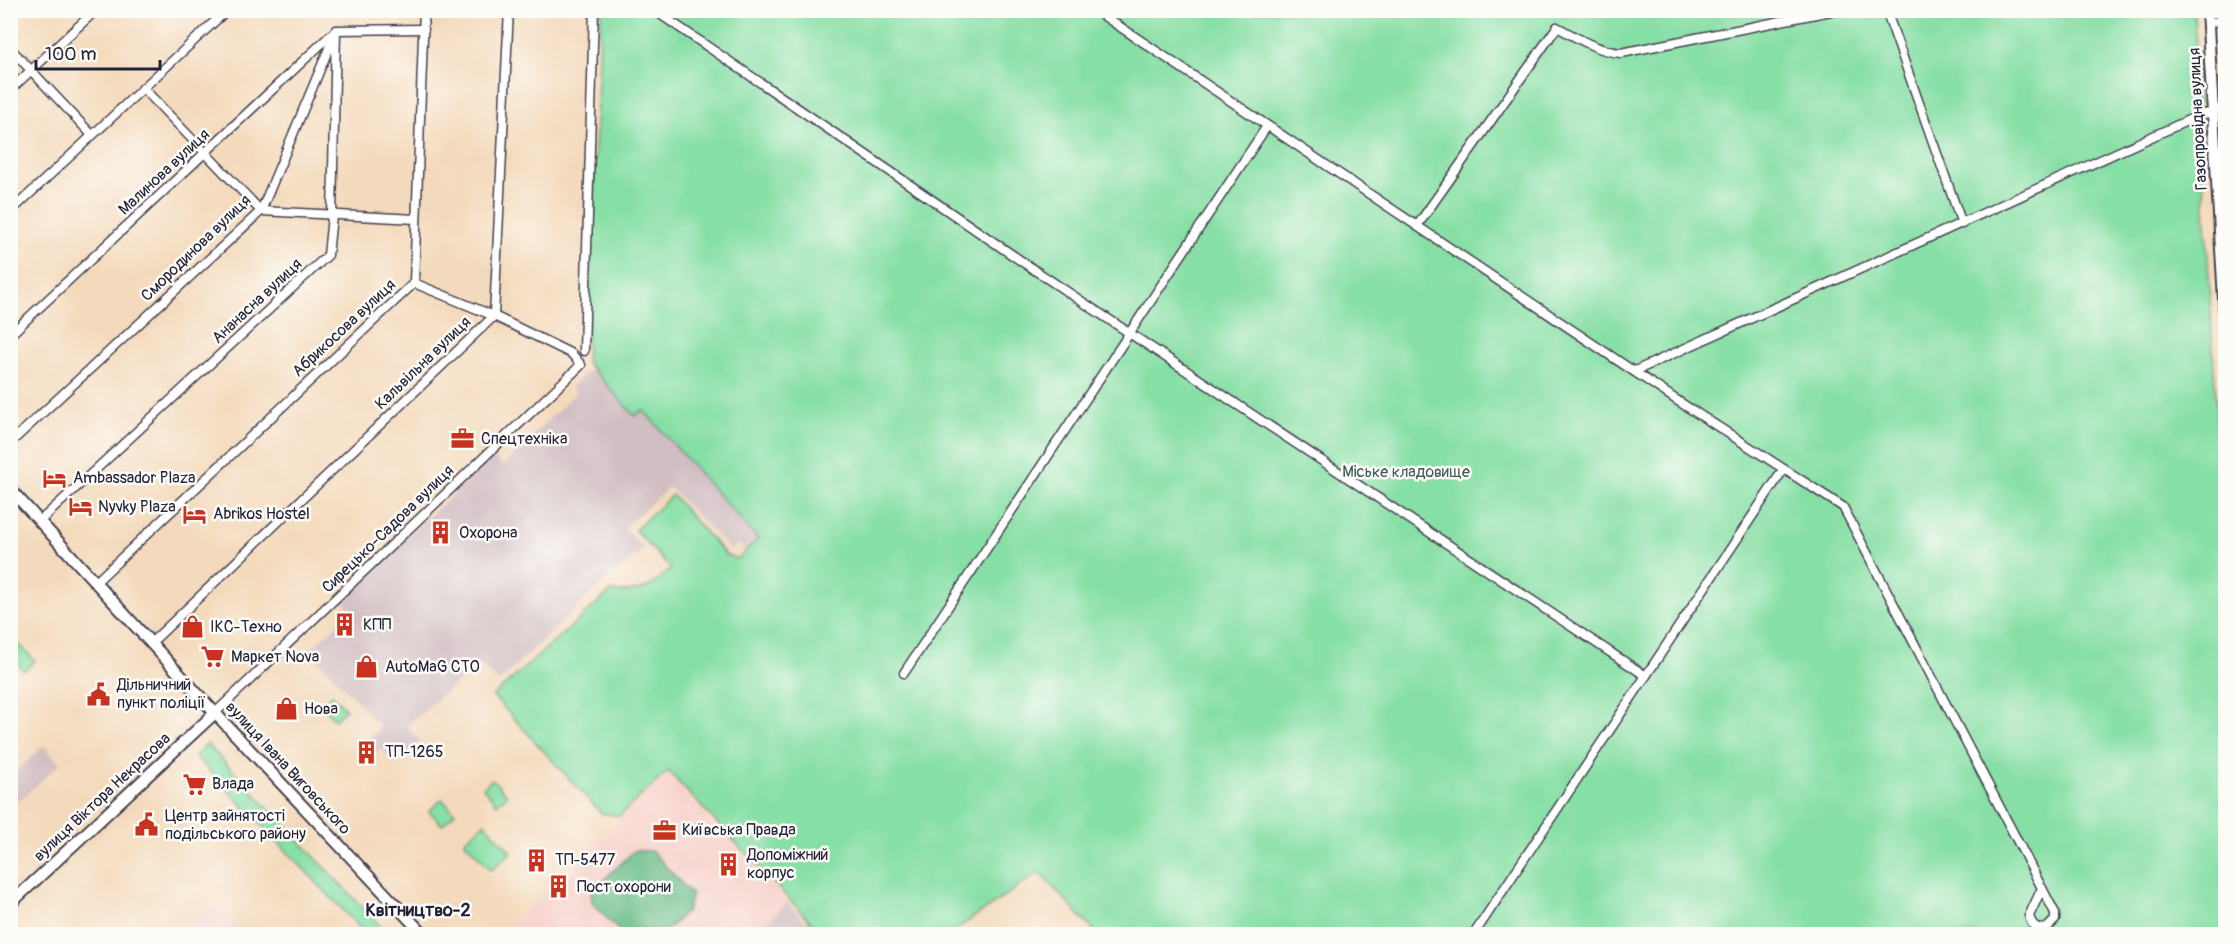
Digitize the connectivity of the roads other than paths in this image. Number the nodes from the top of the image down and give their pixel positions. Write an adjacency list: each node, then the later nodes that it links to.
1 (96, 10): 15 (street)
2 (228, 10): 16 (street)
3 (424, 10): 13 (street, Абрикосова вулиця)
4 (508, 10): 31 (street, Кальвільна вулиця)
5 (594, 10): 36 (street)
6 (654, 10): 33 (street)
7 (1095, 10): 20 (street)
8 (1836, 10): 28 (street)
9 (1886, 10): 27 (street)
10 (2207, 16): 11 (street); 19 (main road, Газопровідна вулиця)
11 (2226, 21)
12 (336, 30): 13 (street); 22 (street, Малинова вулиця); 24 (street, Смородинова вулиця); 25 (street, Ананасна вулиця)
13 (424, 30): 26 (street, Абрикосова вулиця)
14 (10, 48): 15 (street)
15 (32, 71): 17 (street); 21 (street)
16 (143, 88): 21 (street); 22 (street)
17 (10, 90)
18 (2226, 108): 19 (street)
19 (2212, 111): 27 (street); 29 (main road, Газопровідна вулиця)
20 (1267, 126): 28 (street); 33 (street)
21 (92, 135): 23 (street)
22 (205, 154): 24 (street); 35 (street, Малинова вулиця)
23 (10, 212)
24 (261, 212): 25 (street); 38 (street, Смородинова вулиця)
25 (332, 216): 26 (street); 41 (street, Ананасна вулиця)
26 (416, 219): 30 (street, Абрикосова вулиця)
27 (1962, 224): 37 (street)
28 (1417, 226): 37 (street)
29 (2223, 243): 32 (main road, Газопровідна вулиця)
30 (414, 284): 31 (street); 42 (street, Абрикосова вулиця)
31 (494, 316): 43 (street, Кальвільна вулиця); 46 (street, Сирецько-Садова вулиця)
32 (2225, 321): 34 (main road, Газопровідна вулиця)
33 (1131, 334): 44 (street); 45 (street)
34 (2226, 334)
35 (10, 335)
36 (584, 351)
37 (1635, 371): 39 (street)
38 (10, 442)
39 (1783, 470): 45 (street); 47 (street)
40 (10, 489): 41 (main road, вулиця Івана Виговського)
41 (40, 521): 42 (main road, вулиця Івана Виговського)
42 (97, 581): 43 (main road, вулиця Івана Виговського)
43 (152, 642): 46 (main road, вулиця Івана Виговського)
44 (904, 673)
45 (1646, 676): 50 (street)
46 (215, 713): 48 (main road, вулиця Віктора Некрасова); 49 (main road, вулиця Івана Виговського)
47 (2042, 888): 47 (street)
48 (10, 904)
49 (423, 934)
50 (1474, 934)

